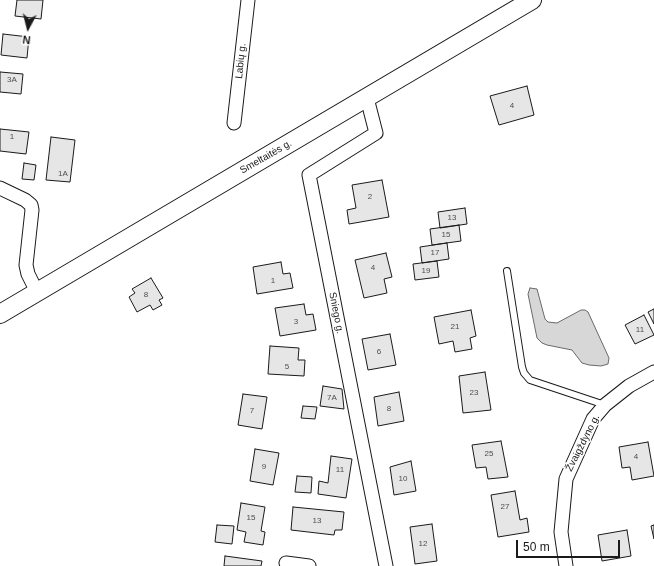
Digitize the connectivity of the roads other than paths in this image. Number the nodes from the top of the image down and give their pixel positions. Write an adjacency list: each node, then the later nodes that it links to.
1 (248, 0): 4 (street, Labių g.)
2 (532, 0): 3 (main road, Smeltaitės g.)
3 (367, 98): 7 (main road, Smeltaitės g.); 13 (street, Sniego g.)
4 (234, 123)
5 (0, 188): 7 (street)
6 (507, 271): 10 (lane)
7 (37, 292): 8 (main road, Smeltaitės g.)
8 (0, 314)
9 (654, 372): 10 (street, Žvaigždyno g.)
10 (605, 405): 14 (street, Žvaigždyno g.)
11 (286, 563): 12 (street)
12 (308, 566)
13 (386, 566)
14 (566, 566)

